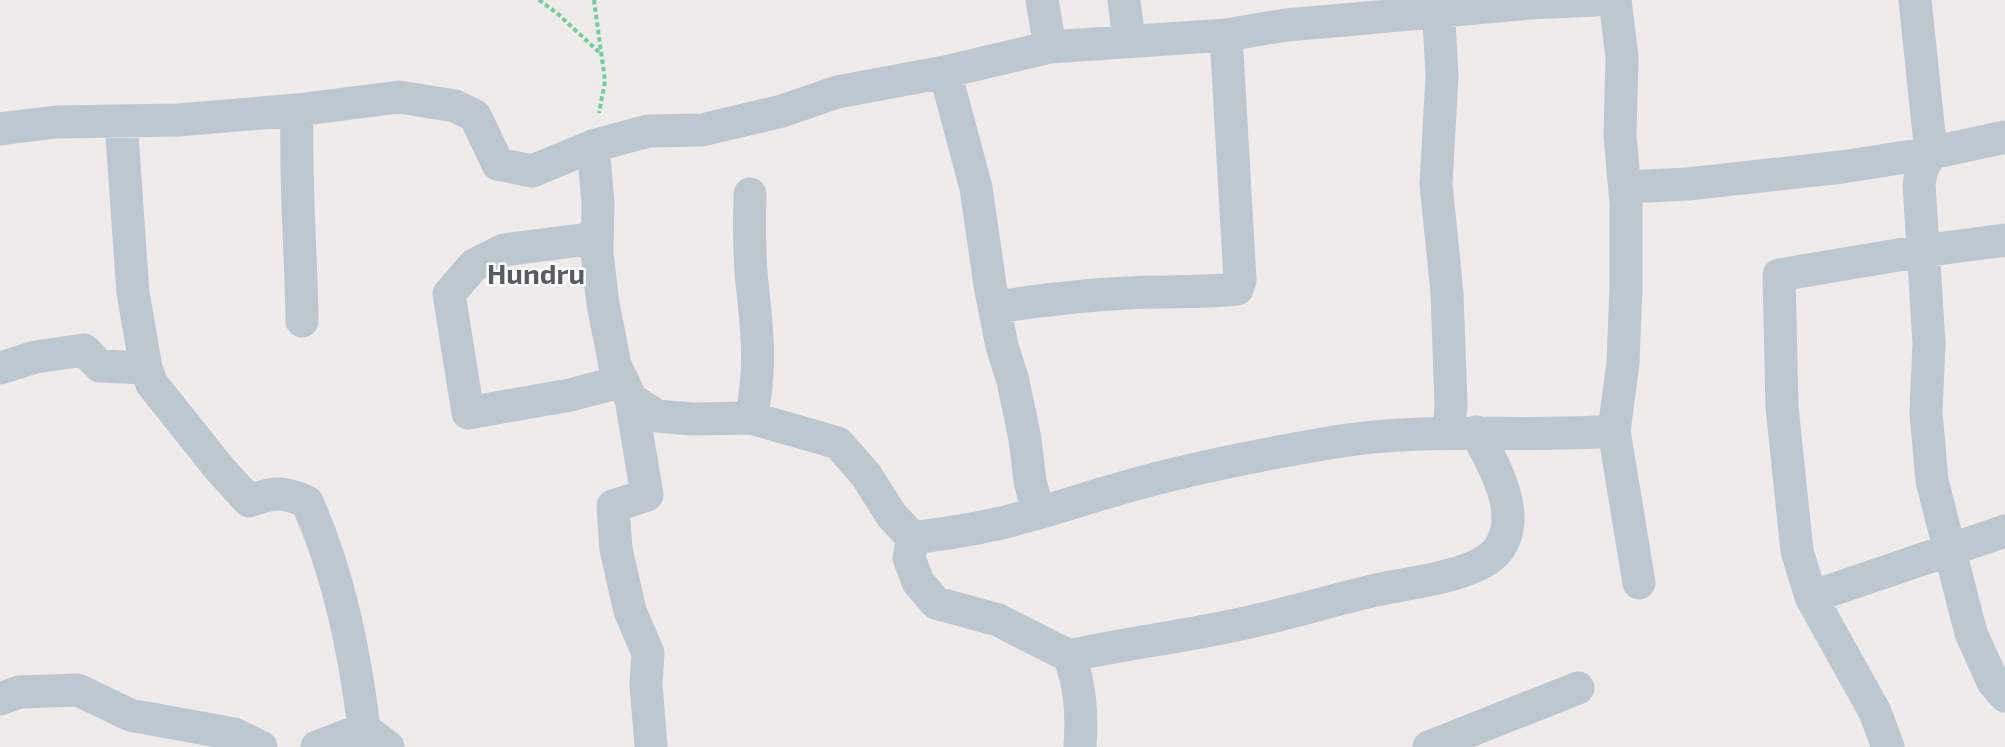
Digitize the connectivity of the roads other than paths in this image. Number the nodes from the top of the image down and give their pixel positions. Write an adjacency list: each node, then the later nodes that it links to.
1 (1042, 0): 10 (street)
2 (1124, 0): 9 (street)
3 (1596, 0): 6 (street)
4 (1615, 0): 18 (street)
5 (1915, 0): 17 (street)
6 (1439, 5): 7 (street); 30 (street)
7 (1318, 11): 8 (street)
8 (1226, 35): 9 (street); 23 (street)
9 (1129, 41): 10 (street)
10 (1050, 47): 11 (street)
11 (945, 72): 16 (street); 23 (street)
12 (297, 110): 13 (street); 16 (street); 24 (street)
13 (121, 121): 14 (street); 26 (street)
14 (0, 129)
15 (2005, 137): 17 (street)
16 (593, 146): 20 (street)
17 (1931, 153): 18 (street); 22 (street)
18 (1625, 187): 29 (street)
19 (750, 194): 28 (street)
20 (597, 238): 27 (street); 27 (street)
21 (2005, 240): 22 (street)
22 (1922, 251): 34 (street); 36 (street)
23 (996, 307): 31 (street)
24 (302, 321)
25 (0, 368): 26 (street)
26 (146, 368): 42 (street)
27 (627, 390): 28 (street); 46 (street)
28 (751, 418): 33 (street)
29 (1614, 431): 30 (street); 35 (street)
30 (1462, 432): 31 (street); 37 (street)
31 (1038, 512): 33 (street)
32 (2005, 531): 34 (street)
33 (913, 538): 37 (street)
34 (1949, 548): 36 (street); 39 (street)
35 (1639, 582)
36 (1811, 597): 43 (street)
37 (1069, 656): 47 (street)
38 (1578, 688): 48 (street)
39 (2005, 696)
40 (0, 699): 41 (street)
41 (175, 736): 45 (street)
42 (376, 738): 44 (street)
43 (1884, 745)
44 (320, 746)
45 (261, 747)
46 (651, 747)
47 (1080, 747)
48 (1429, 747)

